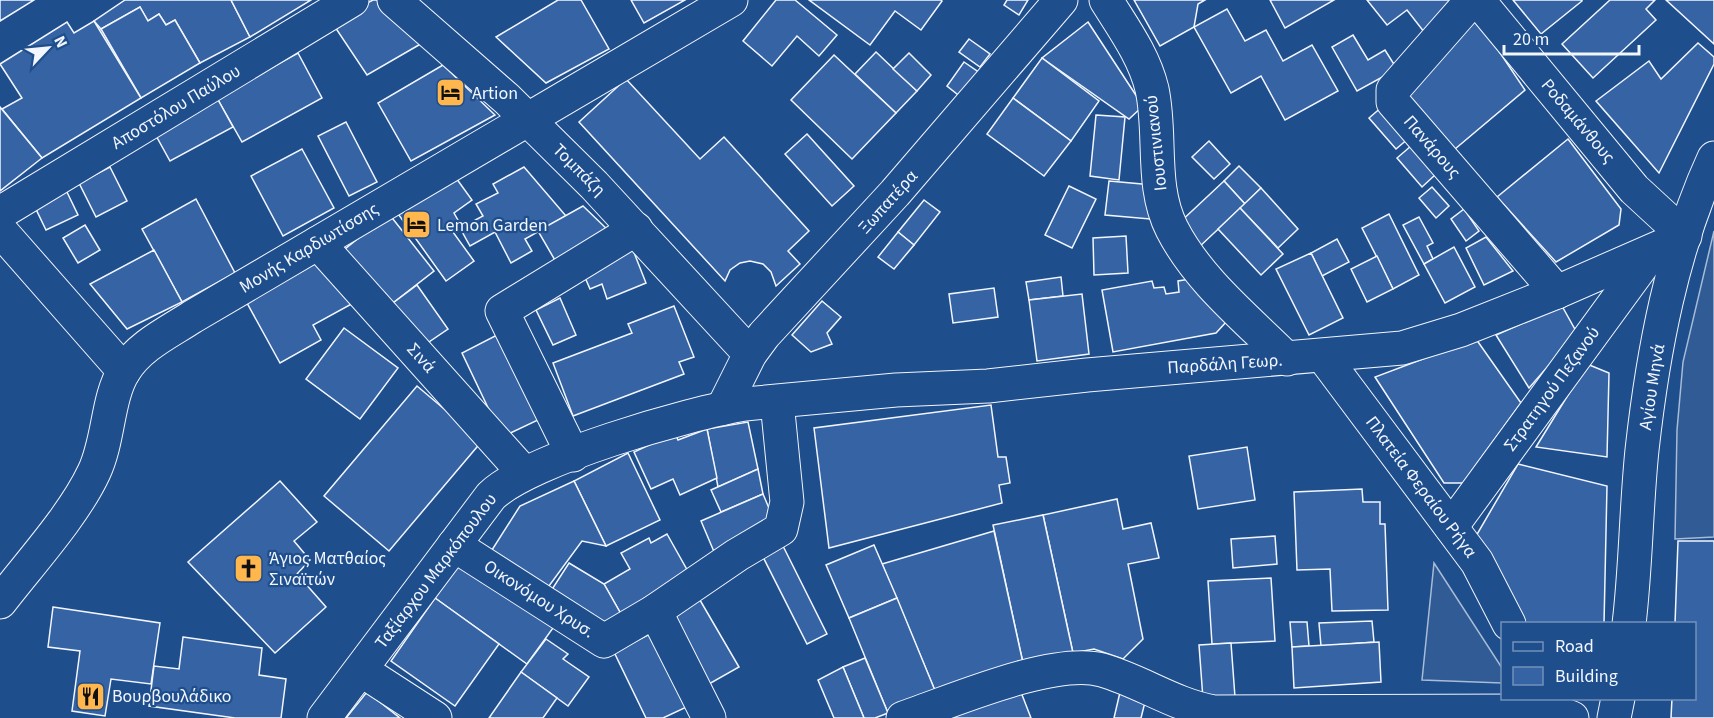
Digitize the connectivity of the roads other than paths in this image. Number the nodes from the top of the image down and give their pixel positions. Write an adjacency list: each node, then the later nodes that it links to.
1 (352, 0): 10 (street, Αποστόλου Παύλου)
2 (394, 0): 8 (street, Τομπάζη)
3 (731, 0): 8 (street, Μονής Καρδιωτίσσης)
4 (1061, 0): 17 (street, Ξωπατέρα)
5 (1106, 0): 19 (street, Ιουστινιανού)
6 (1472, 0): 16 (street, Πανάρους)
7 (1478, 0): 13 (street, Ροδαμάνθους)
8 (528, 119): 11 (street, Τομπάζη); 14 (street, Μονής Καρδιωτίσσης)
9 (1714, 158): 13 (street, Αγίου Μηνά)
10 (0, 213)
11 (636, 229): 17 (street, Τομπάζη); 23 (street)
12 (0, 230): 20 (street)
13 (1685, 236): 15 (street, Παρδάλη Γεωρ.); 30 (street, Αγίου Μηνά)
14 (318, 243): 20 (street, Μονής Καρδιωτίσσης); 24 (street, Σινά)
15 (1653, 251): 16 (street, Παρδάλη Γεωρ.); 25 (street, Στρατηγού Πεζανού)
16 (1557, 292): 18 (street, Παρδάλη Γεωρ.)
17 (750, 354): 22 (street, Ξωπατέρα)
18 (1323, 356): 19 (street, Παρδάλη Γεωρ.); 25 (street, Πλατεία Φεραίου Ρήγα)
19 (1287, 359): 21 (street, Παρδάλη Γεωρ.)
20 (124, 371): 27 (street, Μονής Καρδιωτίσσης)
21 (777, 402): 22 (street, Παρδάλη Γεωρ.); 28 (street, Οικονόμου Χρυσ.)
22 (734, 406): 23 (street, Ταξίαρχου Μαρκόπουλου)
23 (573, 455): 24 (street, Ταξίαρχου Μαρκόπουλου)
24 (524, 473): 26 (street, Ταξίαρχου Μαρκόπουλου)
25 (1451, 527): 29 (street, Πλατεία Φεραίου Ρήγα)
26 (454, 545): 28 (street, Οικονόμου Χρυσ.); 31 (street, Ταξίαρχου Μαρκόπουλου)
27 (0, 602)
28 (655, 611): 38 (street)
29 (1508, 622)
30 (1629, 622)
31 (361, 670): 36 (street, Ταξίαρχου Μαρκόπουλου); 37 (street)
32 (1618, 700): 40 (street)
33 (1558, 709): 35 (street)
34 (1198, 714): 35 (street); 39 (street)
35 (1318, 715)
36 (324, 718)
37 (435, 718)
38 (709, 718)
39 (903, 718)
40 (1614, 718)

